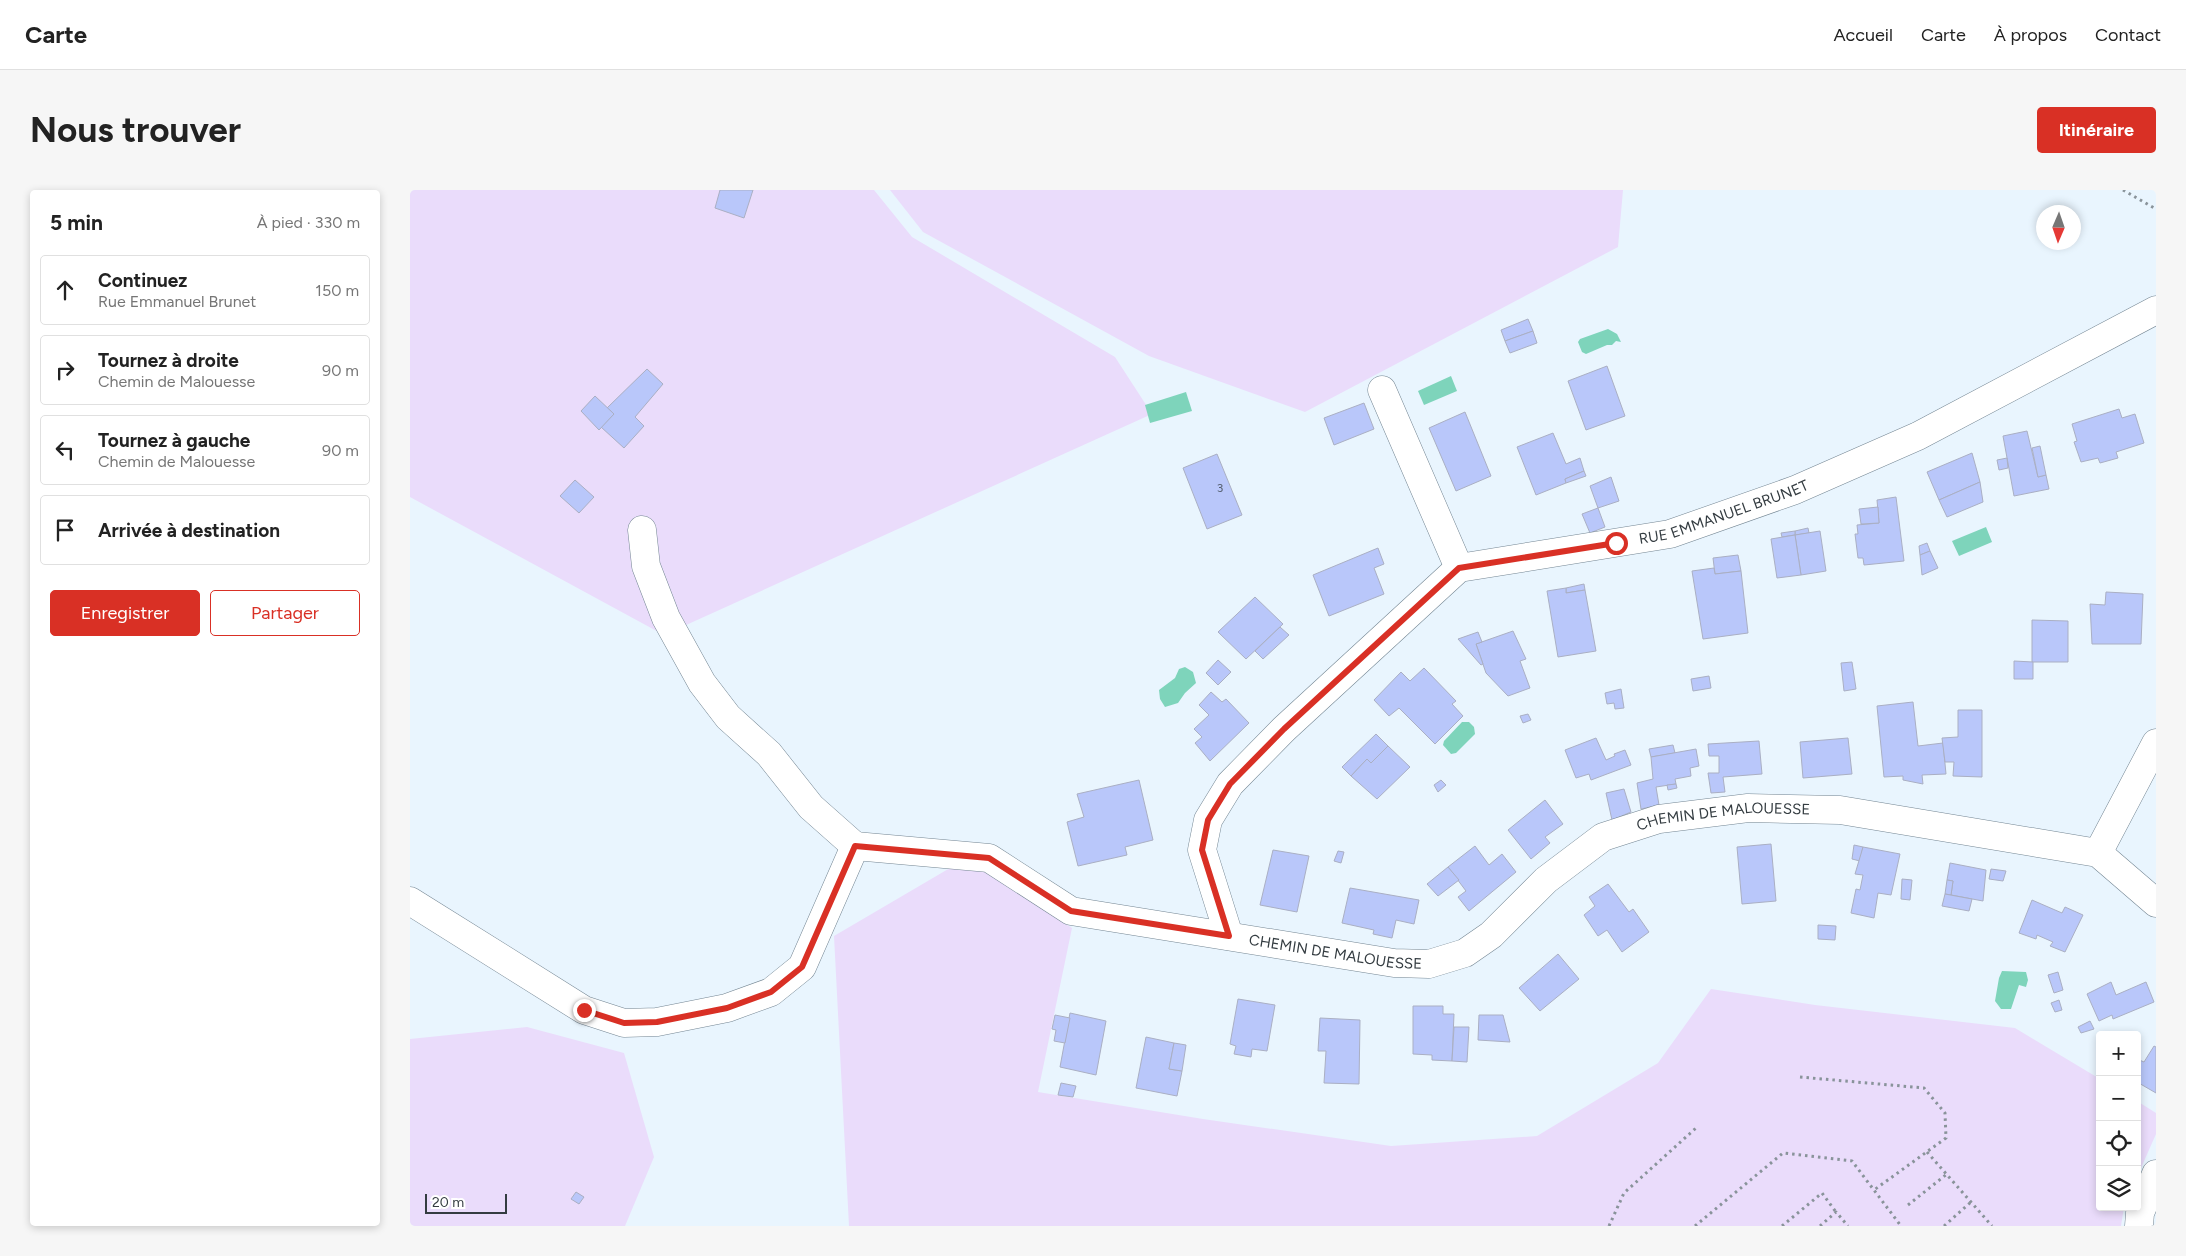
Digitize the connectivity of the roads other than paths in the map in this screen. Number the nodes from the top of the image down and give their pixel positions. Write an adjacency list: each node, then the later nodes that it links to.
1 (2156, 310): 4 (street, RUE EMMANUEL BRUNET)
2 (1382, 390): 4 (street)
3 (642, 530): 6 (street)
4 (1459, 568): 10 (street)
5 (2156, 743): 7 (street)
6 (855, 846): 8 (street); 10 (street, CHEMIN DE MALOUESSE)
7 (2098, 853): 9 (street); 10 (street, CHEMIN DE MALOUESSE)
8 (410, 901)
9 (2156, 903)
10 (1229, 936)
11 (2156, 1174): 12 (street)
12 (2139, 1226)

